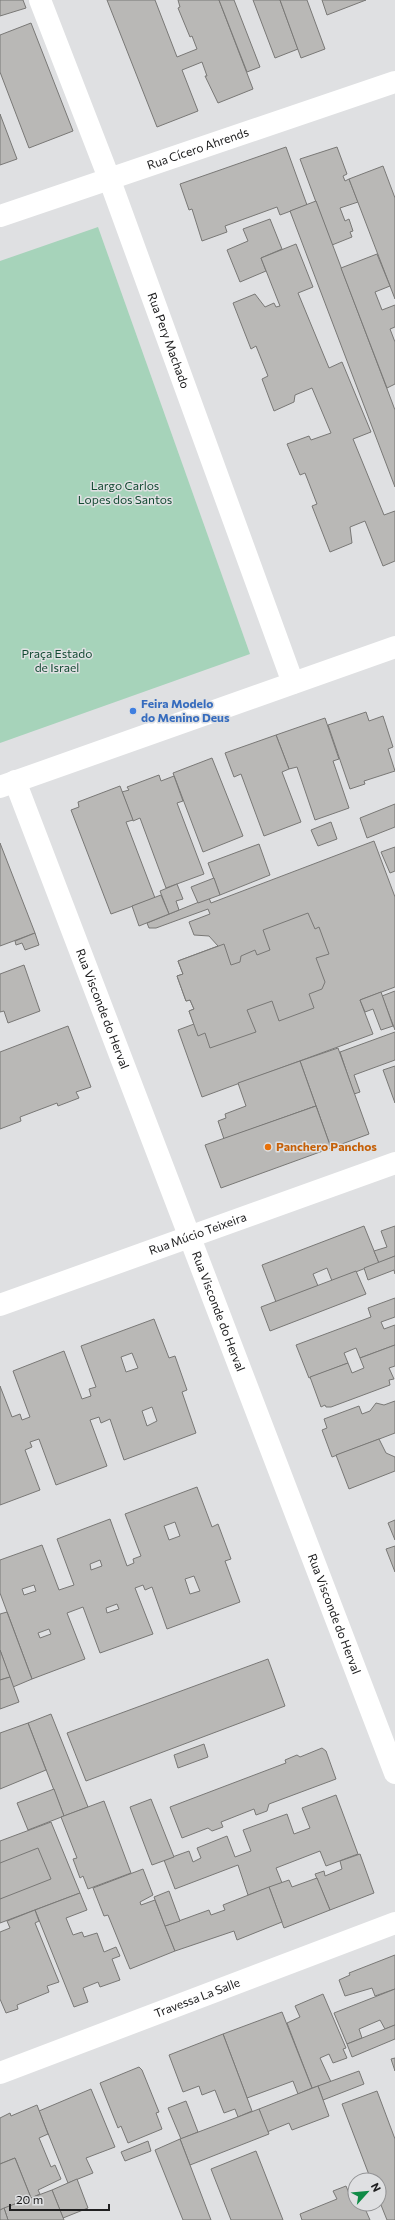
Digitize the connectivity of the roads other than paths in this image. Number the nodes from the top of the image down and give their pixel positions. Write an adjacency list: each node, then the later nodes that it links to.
1 (40, 0): 3 (street, Rua Pery Machado)
2 (395, 82): 3 (street, Rua Cícero Ahrends)
3 (109, 178): 4 (street, Rua Cícero Ahrends); 6 (street, Rua Pery Machado)
4 (0, 216)
5 (395, 647): 6 (street)
6 (293, 683): 7 (street)
7 (8, 784): 9 (street, Rua Visconde do Herval)
8 (395, 1163): 9 (street, Rua Múcio Teixeira)
9 (190, 1237): 10 (street, Rua Múcio Teixeira); 11 (street, Rua Visconde do Herval)
10 (0, 1305)
11 (395, 1773)
12 (395, 1923): 13 (street, Travessa La Salle)
13 (0, 2073)

